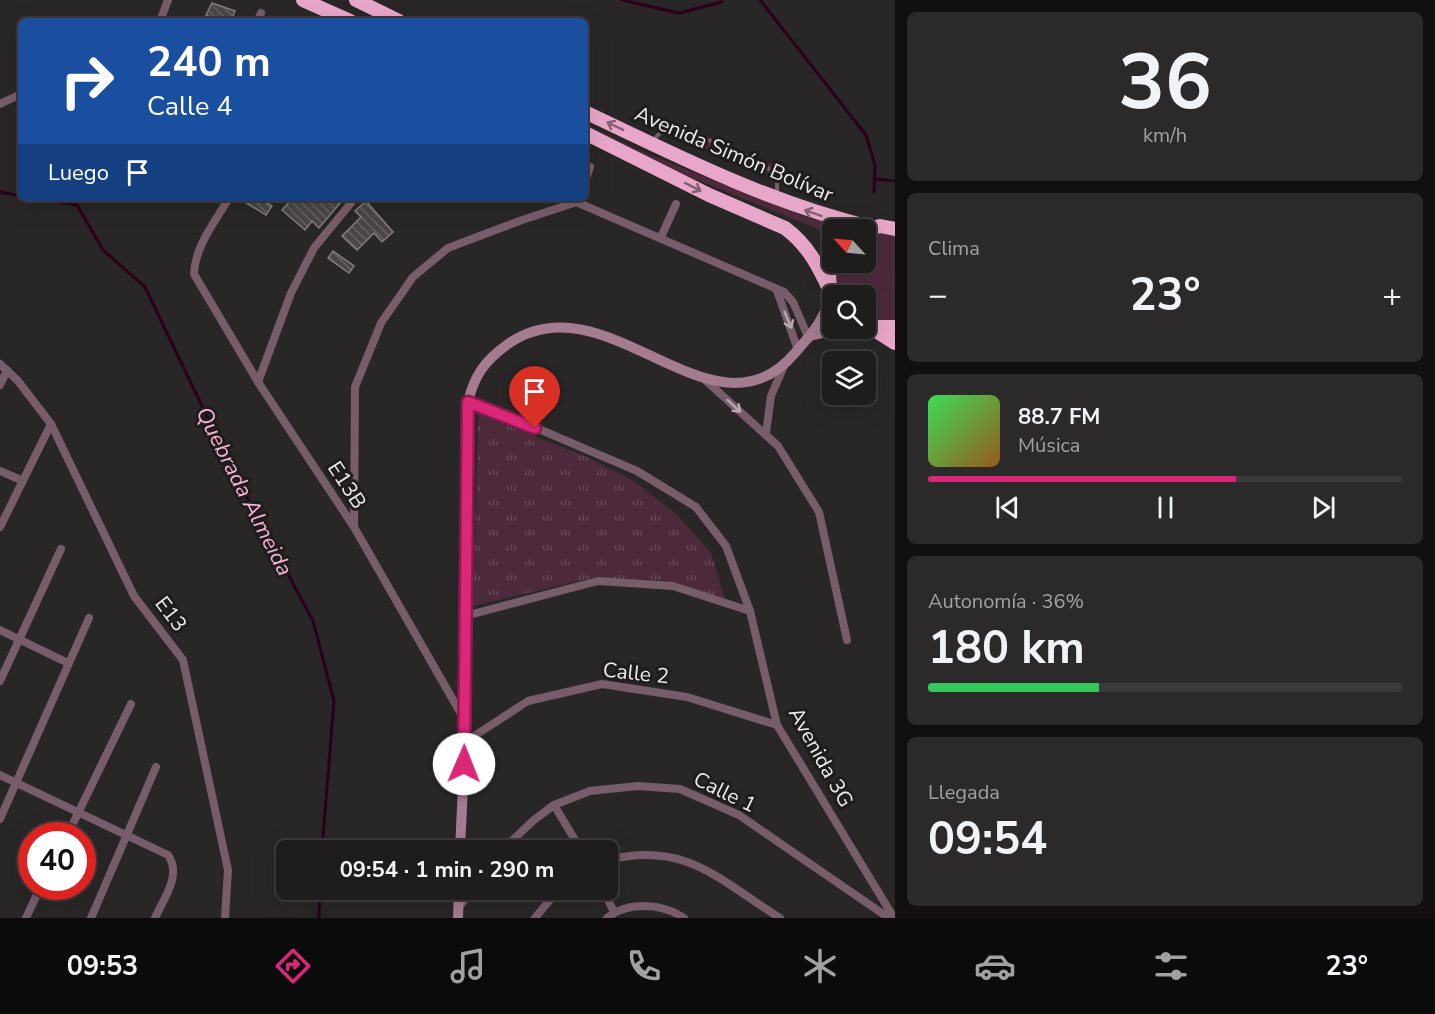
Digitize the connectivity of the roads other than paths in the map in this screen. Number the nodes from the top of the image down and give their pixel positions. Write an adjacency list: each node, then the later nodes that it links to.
1 (168, 0): 4 (street)
2 (303, 0): 5 (highway)
3 (356, 0): 6 (highway)
4 (161, 18)
5 (343, 18)
6 (393, 18)
7 (18, 95): 8 (street)
8 (0, 104)
9 (588, 113): 11 (highway, Avenida Simón Bolívar, one-way to 9)
10 (588, 134): 24 (highway, Avenida Simón Bolívar, one-way to 24)
11 (652, 145): 14 (highway, Avenida Simón Bolívar); 14 (lane)
12 (590, 167): 13 (street)
13 (588, 173)
14 (776, 198): 20 (highway, Avenida Simón Bolívar, one-way to 14)
15 (228, 201): 38 (street, E13B)
16 (353, 201): 38 (street)
17 (575, 201): 46 (street)
18 (580, 201): 23 (street)
19 (676, 204): 23 (street)
20 (832, 219)
21 (893, 227): 22 (highway, Avenida Simón Bolívar)
22 (876, 228)
23 (661, 237): 25 (street)
24 (827, 285)
25 (777, 291): 31 (street); 33 (street, one-way to 33)
26 (822, 314): 31 (street)
27 (895, 327): 28 (highway)
28 (876, 328)
29 (876, 332): 32 (highway)
30 (822, 334): 31 (street)
31 (811, 337): 33 (street)
32 (895, 343)
33 (798, 350): 35 (street)
34 (0, 364): 36 (street, E13)
35 (784, 366): 37 (street); 42 (street)
36 (7, 370): 39 (street); 41 (street, E13)
37 (703, 378): 40 (street); 42 (street, one-way to 42)
38 (258, 382): 46 (street, E13B)
39 (0, 385)
40 (468, 402): 48 (street, Avenida 3G); 49 (street)
41 (51, 424): 44 (street); 81 (street, E13)
42 (766, 433): 53 (street)
43 (0, 471): 44 (street)
44 (21, 480): 45 (street)
45 (0, 527)
46 (354, 527): 57 (street, E13B)
47 (61, 549): 52 (street)
48 (750, 612): 49 (street); 58 (street, Avenida 3G)
49 (465, 616): 57 (street)
50 (89, 618): 54 (street)
51 (0, 630): 52 (street)
52 (18, 638): 54 (street); 55 (street)
53 (848, 640)
54 (68, 663): 62 (street)
55 (0, 681)
56 (131, 704): 64 (street)
57 (464, 719): 59 (street)
58 (777, 725): 59 (street, Calle 2); 86 (street, Avenida 3G)
59 (465, 742): 68 (street)
60 (156, 766): 67 (street)
61 (0, 775): 62 (street)
62 (17, 783): 64 (street); 65 (street)
63 (554, 805): 69 (street, Calle 1); 70 (street); 85 (street, Calle 1)
64 (78, 813): 66 (street); 67 (street)
65 (0, 819)
66 (73, 822)
67 (126, 837): 79 (street); 80 (street)
68 (460, 840)
69 (514, 840)
70 (575, 840)
71 (618, 858): 84 (street)
72 (34, 900): 78 (street)
73 (466, 900): 76 (street)
74 (550, 900): 82 (street)
75 (606, 900): 77 (street)
76 (458, 913)
77 (611, 915): 83 (street)
78 (26, 918)
79 (91, 918)
80 (155, 918)
81 (225, 918)
82 (535, 918)
83 (684, 918)
84 (780, 918)
85 (890, 918)
86 (894, 918)

